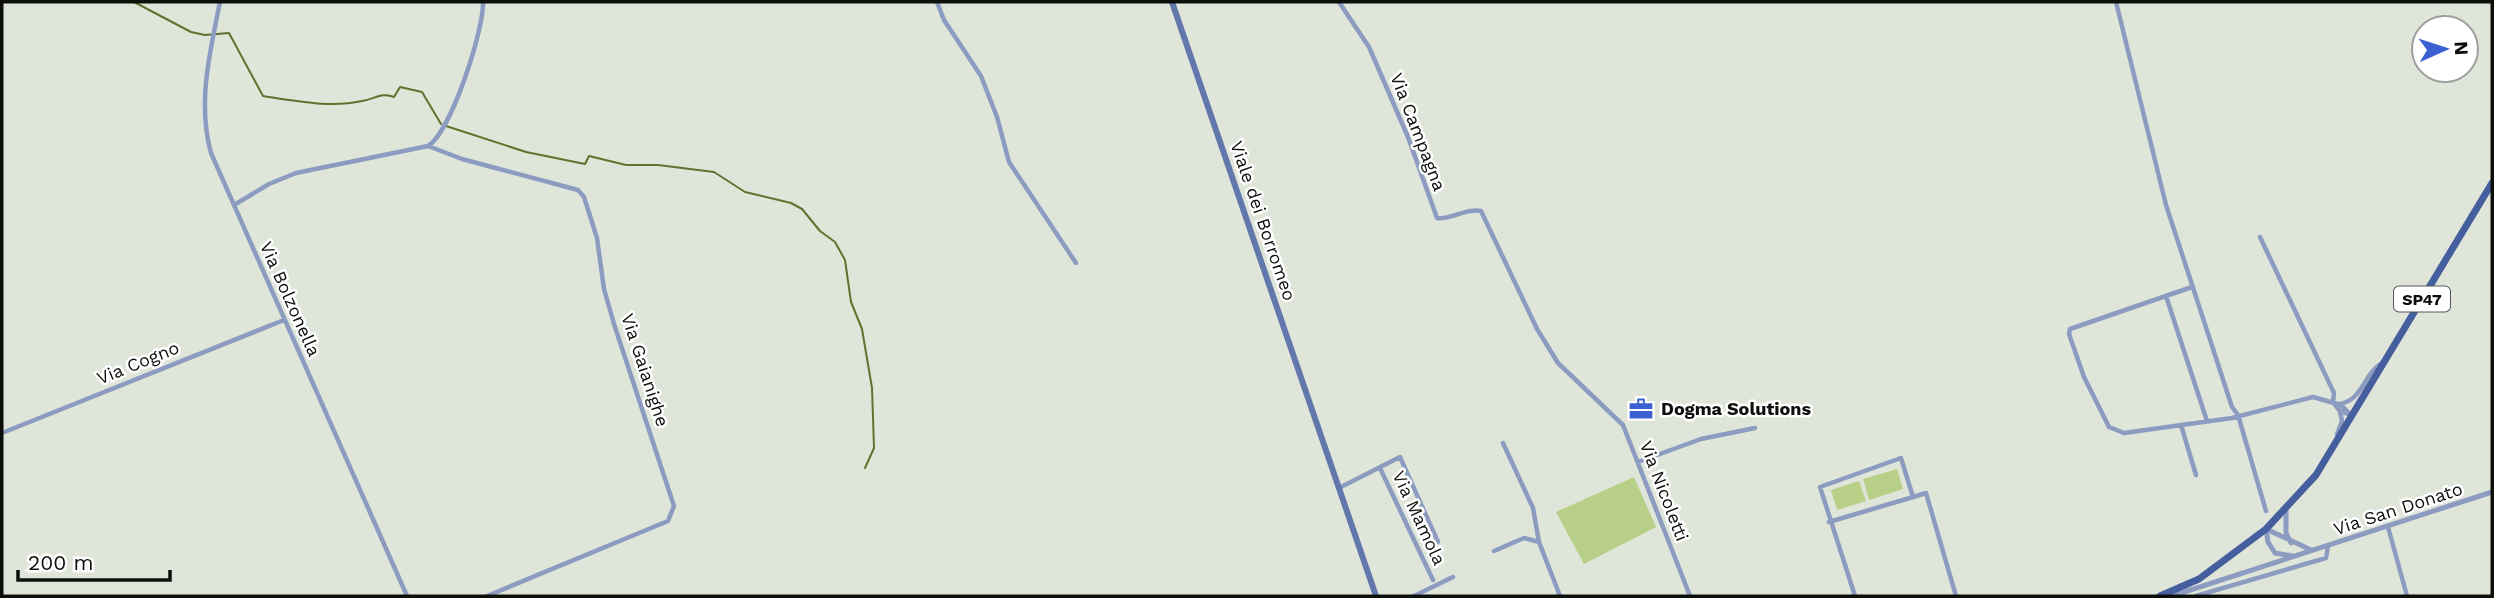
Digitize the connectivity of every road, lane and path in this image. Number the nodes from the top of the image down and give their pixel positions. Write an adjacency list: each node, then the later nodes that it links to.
1 (220, 2): 9 (street, Via Bolzonella)
2 (483, 2): 7 (street)
3 (937, 2): 11 (street)
4 (1172, 2): 31 (main road, Viale dei Borromeo)
5 (1339, 2): 15 (street, Via Campagna)
6 (2116, 2): 12 (street)
7 (428, 146): 9 (street); 49 (street, Via Gaianighe)
8 (2492, 183): 16 (main road, SP47)
9 (234, 205): 14 (street, Via Bolzonella)
10 (2260, 237): 17 (street)
11 (1076, 263)
12 (2192, 288): 13 (street); 20 (street)
13 (2166, 296): 22 (street); 23 (street)
14 (284, 320): 25 (street, Via Cogno); 48 (street, Via Bolzonella)
15 (1545, 341): 27 (street, Via Nicoletti)
16 (2383, 363): 18 (street); 21 (main road, SP47)
17 (2333, 402): 18 (street); 19 (street); 20 (street)
18 (2340, 404): 21 (street)
19 (2340, 411): 21 (street); 28 (street)
20 (2238, 415): 22 (street); 35 (street)
21 (2351, 415): 28 (main road, SP47)
22 (2207, 422): 23 (street)
23 (2181, 425): 30 (street)
24 (1755, 428): 27 (street)
25 (2, 433)
26 (1503, 443): 40 (street)
27 (1638, 462): 53 (street, Via Nicoletti)
28 (2323, 463): 34 (main road, SP47)
29 (1380, 468): 31 (street, Via Mamola); 39 (street, Via Mamola); 47 (street, Via Mamola)
30 (2196, 475)
31 (1339, 488): 50 (main road, Viale dei Borromeo)
32 (2492, 492): 37 (street, Via San Donato)
33 (1913, 497): 36 (street); 36 (street); 55 (street)
34 (2286, 509): 38 (main road, SP47); 41 (street)
35 (2266, 511)
36 (1829, 522): 54 (street)
37 (2388, 527): 42 (street, Via San Donato); 59 (street)
38 (2266, 529): 41 (street); 45 (street); 56 (main road, SP47)
39 (1438, 542)
40 (1539, 542): 44 (street); 52 (street)
41 (2291, 543): 43 (street)
42 (2328, 546): 43 (street, Via San Donato); 58 (street)
43 (2311, 550): 45 (street, Via San Donato)
44 (1494, 551)
45 (2296, 556): 57 (street, Via San Donato)
46 (1453, 577): 51 (street)
47 (1433, 580)
48 (407, 596)
49 (487, 596)
50 (1376, 596)
51 (1414, 596)
52 (1560, 596)
53 (1690, 596)
54 (1855, 596)
55 (1956, 596)
56 (2160, 596)
57 (2172, 596)
58 (2196, 596)
59 (2407, 596)

